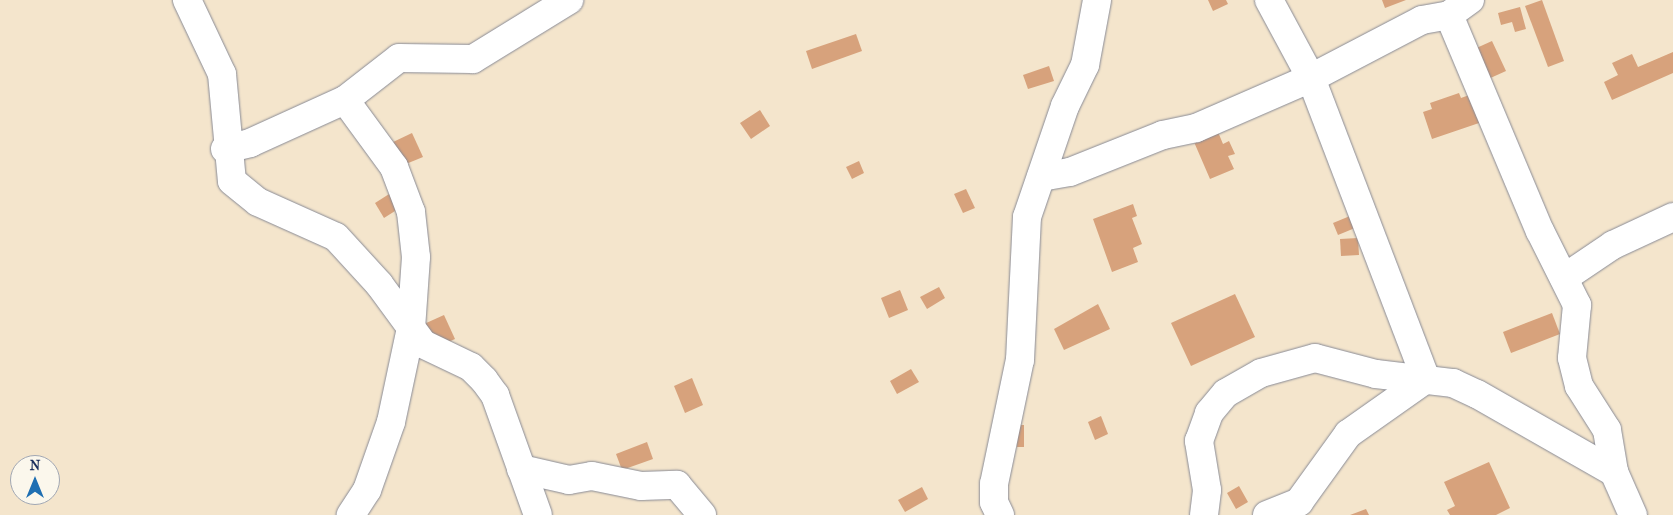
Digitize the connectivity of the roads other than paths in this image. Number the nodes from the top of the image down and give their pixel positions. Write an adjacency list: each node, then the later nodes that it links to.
1 (187, 0): 8 (street)
2 (569, 0): 7 (street)
3 (1096, 0): 9 (street)
4 (1269, 0): 6 (street)
5 (1460, 7): 6 (street); 11 (street)
6 (1311, 78): 9 (street); 13 (street)
7 (345, 100): 8 (street); 12 (street)
8 (226, 149): 12 (street)
9 (1041, 177): 20 (street)
10 (1673, 217): 11 (street)
11 (1564, 278): 15 (street)
12 (411, 328): 14 (street); 18 (street)
13 (1426, 379): 15 (street); 21 (street); 22 (street)
14 (521, 469): 16 (street); 17 (street)
15 (1614, 472): 23 (street)
16 (569, 480): 17 (street); 19 (street)
17 (536, 508)
18 (351, 515)
19 (702, 515)
20 (1000, 515)
21 (1204, 515)
22 (1267, 515)
23 (1633, 515)

